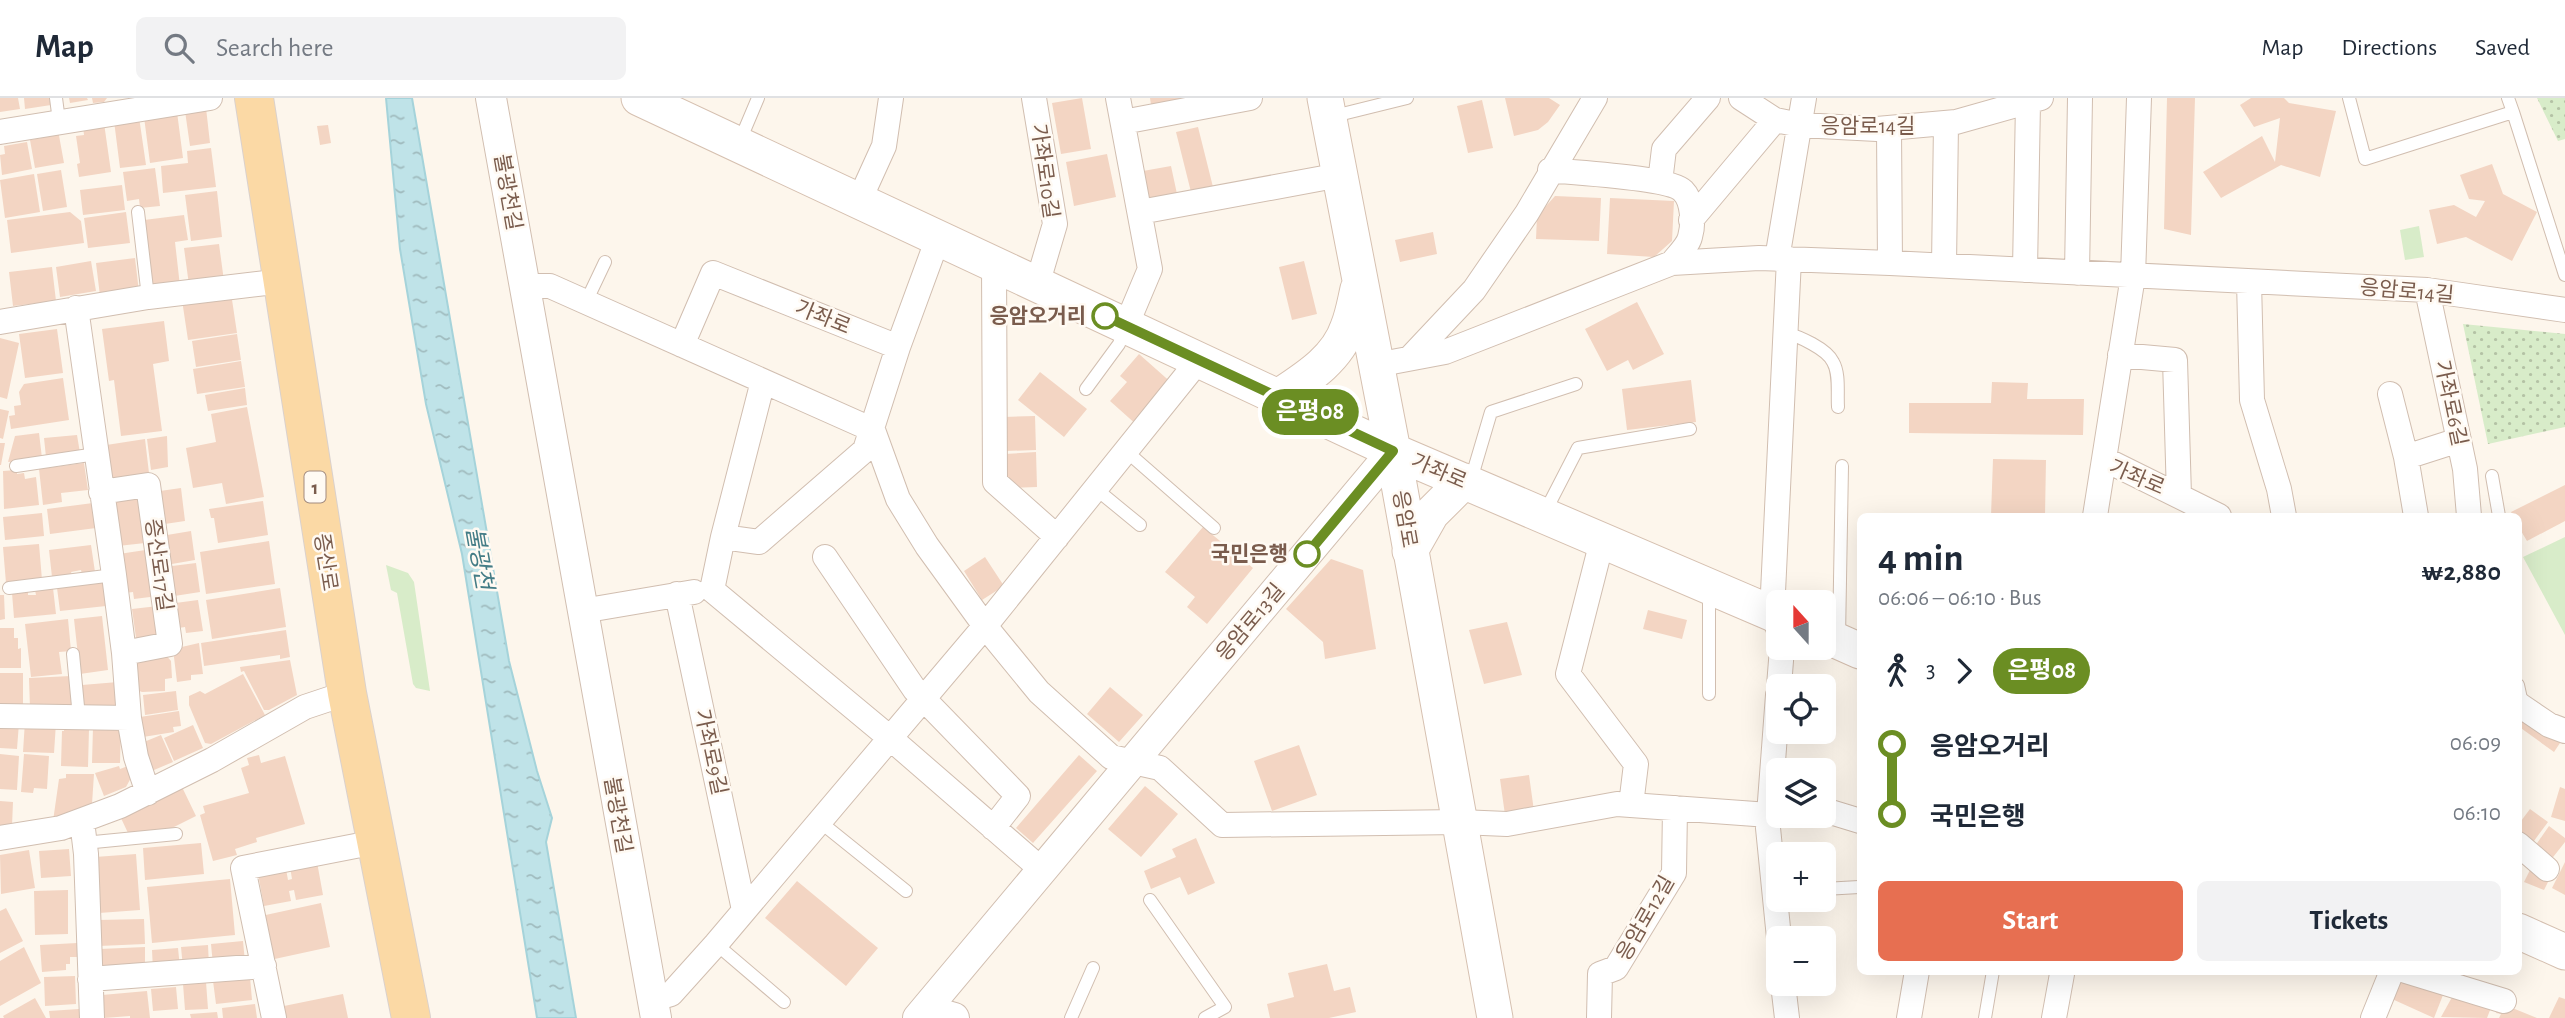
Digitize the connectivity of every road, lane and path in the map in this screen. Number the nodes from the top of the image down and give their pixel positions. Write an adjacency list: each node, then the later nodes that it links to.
1 (210, 98): 19 (street)
2 (254, 98): 48 (main road, 증산로 / 1)
3 (491, 98): 52 (street, 불광천길)
4 (639, 98): 29 (main road, 가좌로)
5 (758, 98): 29 (lane)
6 (891, 98): 33 (street)
7 (1034, 98): 51 (street, 가좌로10길)
8 (1250, 98): 22 (street)
9 (1408, 98): 20 (lane, 응암로)
10 (1595, 98): 30 (street)
11 (1707, 98): 32 (street)
12 (1741, 98): 24 (street)
13 (1804, 98): 26 (street)
14 (2080, 98): 45 (street)
15 (2138, 98): 47 (street)
16 (2349, 98): 23 (lane)
17 (2508, 98): 23 (lane)
18 (2034, 100): 25 (street, 응암로14길); 44 (street, 응암로14길)
19 (147, 103): 21 (street)
20 (1327, 108): 31 (main road, 응암로)
21 (58, 109): 28 (street)
22 (1121, 110): 35 (street)
23 (2513, 112): 46 (lane)
24 (1775, 120): 26 (street); 36 (street)
25 (1946, 124): 27 (street, 응암로14길); 43 (street)
26 (1800, 125): 27 (street, 응암로14길); 38 (street, 응암로14길)
27 (1889, 129): 40 (street)
28 (0, 132)
29 (738, 144): 33 (main road, 가좌로)
30 (1550, 170): 32 (street); 64 (street)
31 (1340, 175): 35 (street); 49 (main road, 응암로)
32 (1660, 182): 36 (street)
33 (859, 201): 37 (main road, 가좌로)
34 (138, 212): 54 (lane)
35 (1140, 212): 59 (street)
36 (1691, 220): 41 (street)
37 (938, 238): 42 (main road, 가좌로); 62 (street)
38 (1783, 259): 40 (street, 응암로14길); 41 (street, 응암로14길); 60 (street, 가좌로)
39 (605, 262): 55 (lane)
40 (1890, 262): 43 (street, 응암로14길)
41 (1672, 263): 64 (street, 응암로14길)
42 (994, 264): 51 (main road, 가좌로); 98 (street)
43 (1944, 265): 44 (street, 응암로14길)
44 (2025, 270): 45 (street, 응암로14길)
45 (2077, 273): 47 (street, 응암로14길)
46 (2565, 275)
47 (2133, 276): 50 (street, 응암로14길); 63 (street)
48 (283, 281): 54 (street); 114 (main road, 증산로 / 1)
49 (1360, 282): 66 (main road, 응암로); 71 (main road)
50 (2249, 282): 53 (street, 응암로14길); 90 (street)
51 (1037, 285): 59 (main road, 가좌로)
52 (525, 286): 55 (street); 108 (street, 불광천길)
53 (2427, 290): 57 (street, 응암로14길); 75 (street, 가좌로6길)
54 (148, 296): 56 (street)
55 (586, 302): 61 (street)
56 (76, 308): 58 (street); 78 (street)
57 (2565, 310)
58 (0, 322)
59 (1126, 326): 65 (main road, 가좌로); 69 (lane)
60 (1785, 333): 72 (lane); 106 (street, 가좌로)
61 (682, 345): 62 (street, 가좌로); 67 (street)
62 (898, 347): 74 (street)
63 (2120, 355): 80 (street); 87 (street)
64 (1410, 358): 66 (street, 응암로14길)
65 (1199, 360): 71 (main road, 가좌로); 76 (street)
66 (1376, 365): 77 (main road, 응암로)
67 (763, 381): 74 (street); 97 (street)
68 (1576, 384): 84 (lane)
69 (1086, 389)
70 (2390, 394): 79 (street)
71 (1278, 397): 77 (main road, 가좌로)
72 (1838, 407)
73 (1690, 429): 94 (lane)
74 (873, 430): 97 (street); 110 (street)
75 (2459, 440): 79 (street); 92 (street, 가좌로6길)
76 (1126, 451): 85 (street); 96 (lane)
77 (1393, 451): 84 (main road, 가좌로); 100 (main road, 응암로); 123 (street, 응암로13길)
78 (96, 454): 81 (lane); 86 (street)
79 (2406, 457): 91 (street)
80 (2104, 458): 87 (street, 가좌로); 88 (street, 가좌로)
81 (16, 466)
82 (1842, 466): 111 (lane)
83 (2492, 476): 93 (lane)
84 (1467, 483): 94 (main road, 가좌로); 100 (main road)
85 (1096, 489): 95 (lane); 98 (street)
86 (101, 492): 102 (street); 112 (street, 증산로17길)
87 (2179, 496): 89 (street, 가좌로)
88 (2095, 513)
89 (2213, 513)
90 (2283, 513)
91 (2415, 513)
92 (2469, 513)
93 (2498, 513)
94 (1544, 516): 99 (main road, 가좌로)
95 (1140, 525)
96 (1214, 528)
97 (723, 537): 105 (street)
98 (1056, 537): 110 (street)
99 (1602, 541): 103 (main road, 가좌로); 125 (street)
100 (1410, 551): 131 (main road, 응암로)
101 (825, 557): 116 (street)
102 (114, 575): 104 (lane); 112 (street)
103 (1709, 586): 109 (main road, 가좌로); 115 (lane)
104 (9, 588)
105 (712, 590): 107 (street); 122 (street)
106 (1777, 590)
107 (677, 594): 108 (street); 144 (street, 가좌로9길)
108 (582, 611): 159 (street, 불광천길)
109 (1766, 614)
110 (985, 626): 116 (street); 123 (street)
111 (1841, 643)
112 (124, 653): 120 (street)
113 (74, 654): 119 (lane)
114 (348, 693): 124 (street); 136 (main road, 증산로 / 1)
115 (1709, 694)
116 (924, 697): 122 (street); 132 (street)
117 (2522, 701): 121 (street)
118 (0, 716): 119 (street)
119 (79, 717): 120 (street)
120 (129, 718): 124 (street)
121 (2565, 731)
122 (890, 738): 130 (street); 132 (street)
123 (1135, 761): 131 (street); 138 (street, 응암로13길)
124 (148, 793): 133 (street)
125 (1631, 805): 126 (street); 131 (street)
126 (1675, 808): 127 (street); 169 (street, 응암로12길)
127 (1766, 812)
128 (1836, 814): 129 (street)
129 (1857, 820)
130 (819, 821): 142 (lane); 144 (street)
131 (1460, 822): 168 (main road, 응암로)
132 (993, 828): 138 (street)
133 (83, 832): 134 (lane); 135 (street); 155 (street)
134 (176, 834)
135 (0, 838)
136 (376, 842): 148 (street); 164 (main road, 증산로 / 1)
137 (2522, 847): 139 (street)
138 (1041, 869): 160 (street, 응암로13길)
139 (2547, 869)
140 (1857, 887): 141 (lane)
141 (1836, 888)
142 (906, 891)
143 (1150, 900): 167 (lane)
144 (744, 910): 146 (street)
145 (2522, 933): 147 (main road)
146 (716, 944): 158 (lane); 159 (street)
147 (2565, 951)
148 (264, 966): 155 (street); 163 (street)
149 (1093, 968): 166 (lane)
150 (1916, 975): 171 (street)
151 (1992, 975): 172 (lane)
152 (2062, 975): 161 (street)
153 (2390, 975): 173 (street)
154 (2419, 975): 157 (street)
155 (90, 979): 162 (street)
156 (1784, 996): 170 (street)
157 (2504, 1001)
158 (784, 1002)
159 (654, 1009)
160 (922, 1014): 165 (street)
161 (2058, 1017)
162 (92, 1018)
163 (274, 1018)
164 (411, 1018)
165 (954, 1018)
166 (1071, 1018)
167 (1205, 1018)
168 (1495, 1018)
169 (1599, 1018)
170 (1787, 1018)
171 (1909, 1018)
172 (1985, 1018)
173 (2373, 1018)

